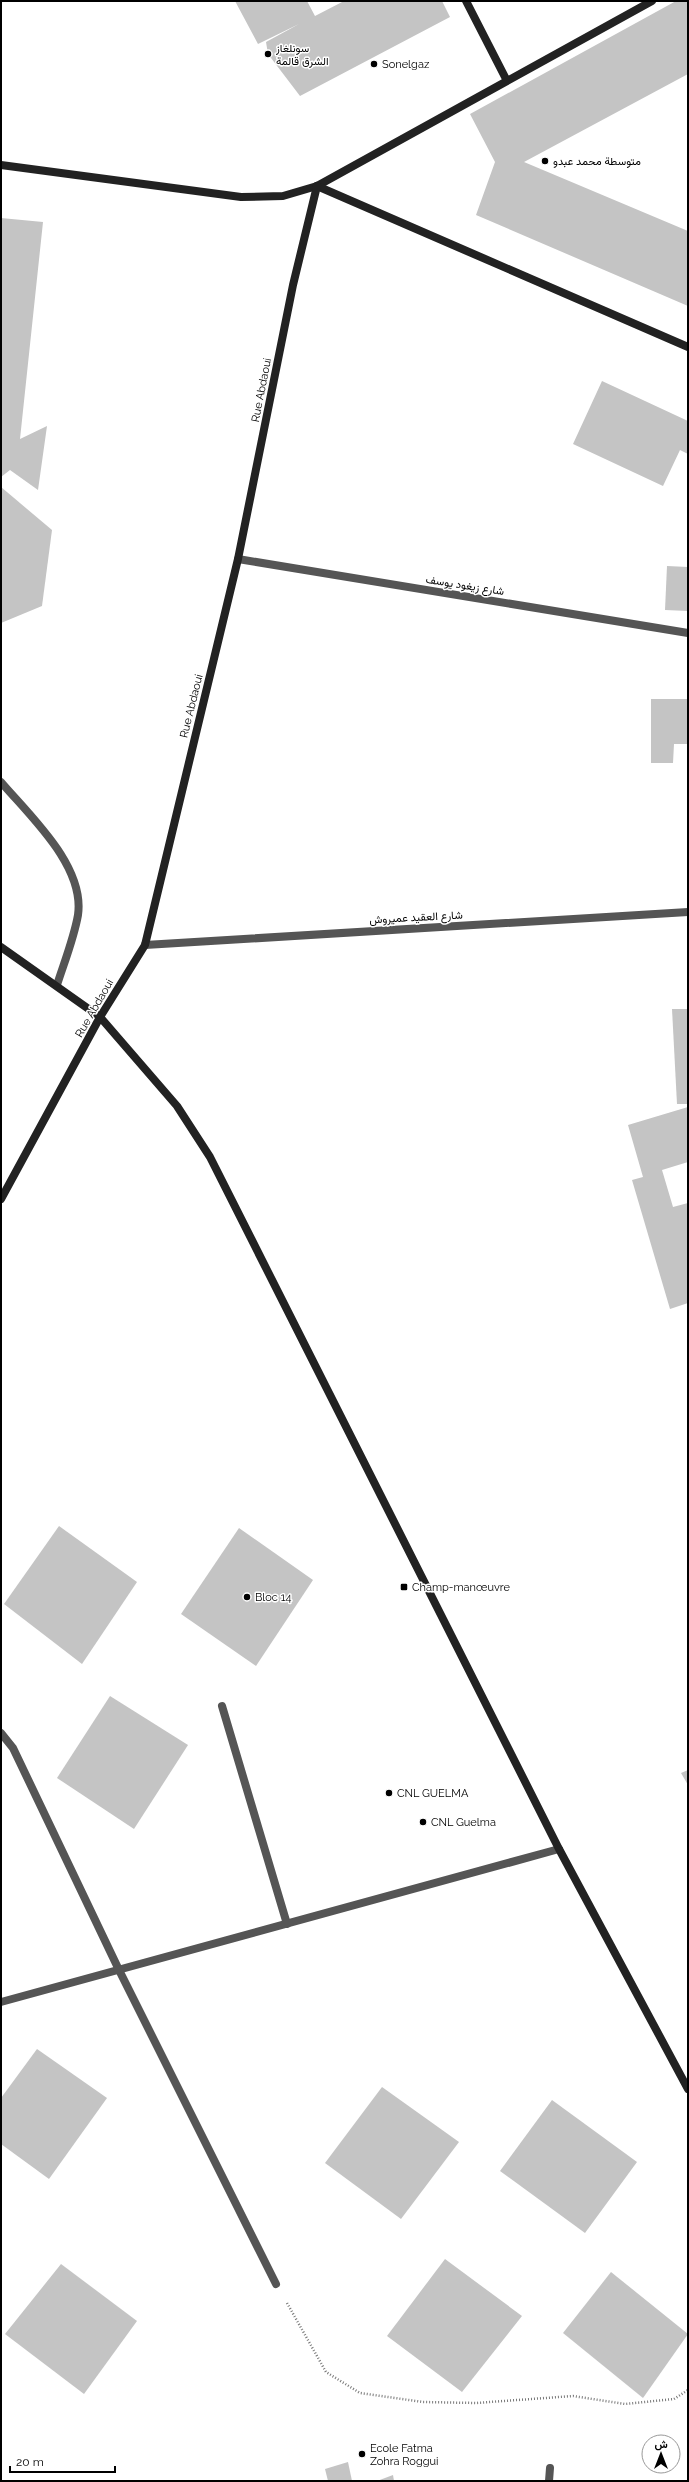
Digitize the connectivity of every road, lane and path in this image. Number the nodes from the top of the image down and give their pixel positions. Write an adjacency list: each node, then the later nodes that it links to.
1 (466, 1): 3 (main road)
2 (652, 1): 3 (main road)
3 (506, 80): 5 (main road)
4 (1, 165): 5 (main road)
5 (316, 186): 6 (main road); 7 (main road, Rue Abdaoui)
6 (688, 347)
7 (238, 559): 8 (street, شارع زيغود يوسف); 11 (main road, Rue Abdaoui)
8 (688, 633)
9 (1, 782): 13 (street)
10 (688, 912): 11 (street, شارع العقيد عميروش)
11 (145, 945): 14 (main road, Rue Abdaoui)
12 (1, 947): 13 (main road)
13 (57, 985): 14 (main road)
14 (100, 1018): 15 (main road, Rue Abdaoui); 18 (main road)
15 (1, 1199)
16 (222, 1706): 19 (street)
17 (1, 1733): 20 (street)
18 (559, 1849): 19 (street); 22 (main road)
19 (287, 1924): 20 (street)
20 (119, 1970): 21 (street); 23 (street)
21 (1, 2002)
22 (688, 2089)
23 (276, 2284): 24 (path)
24 (688, 2390)
25 (550, 2468): 26 (street)
26 (549, 2481)

